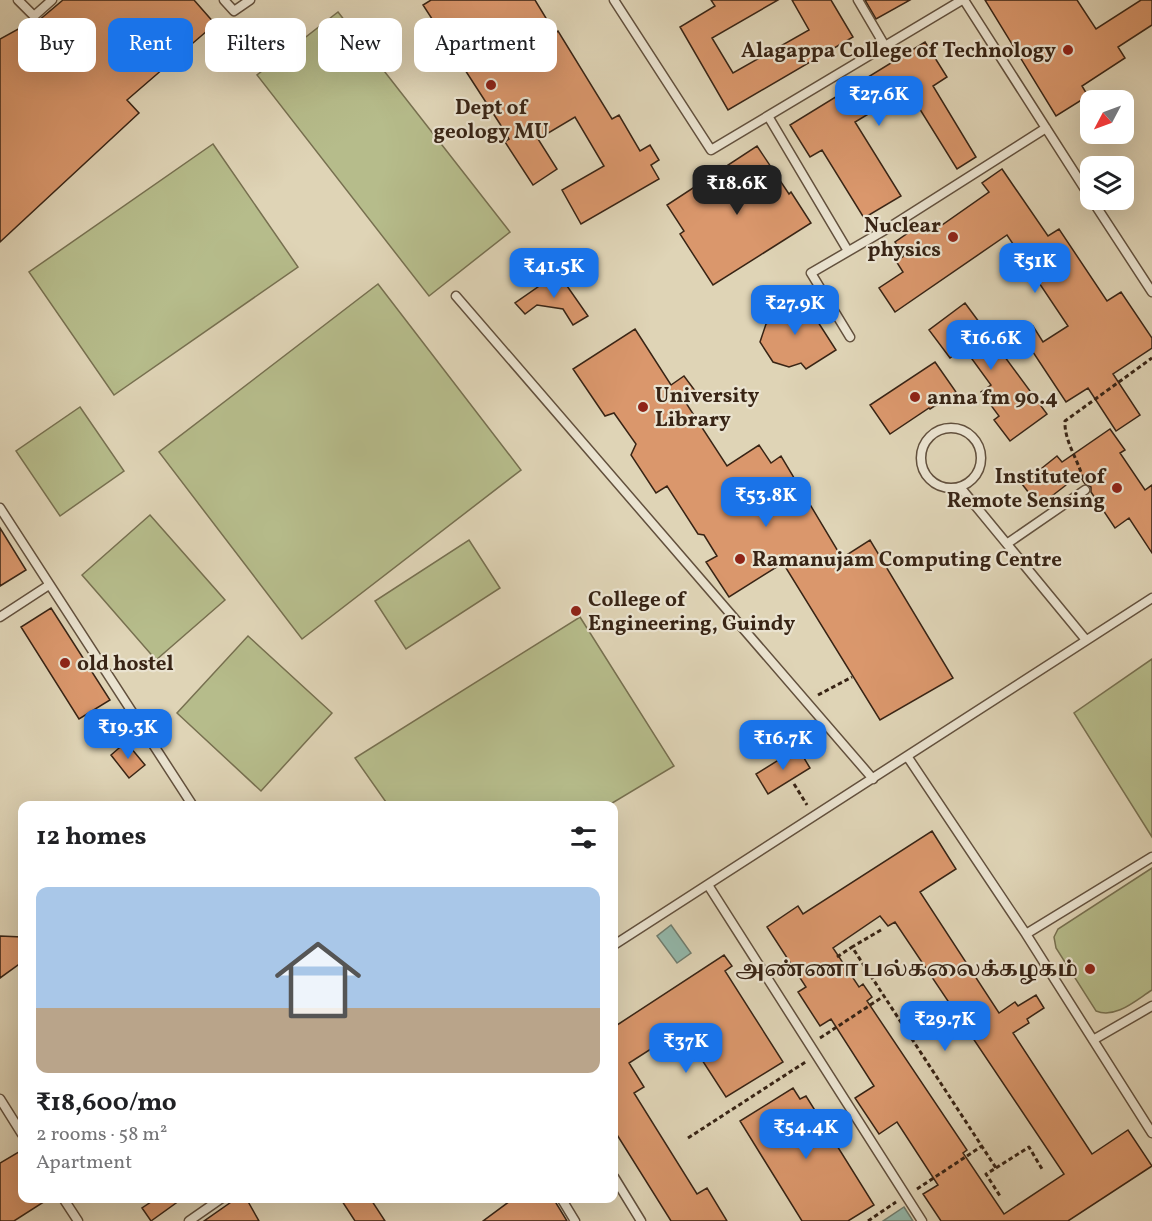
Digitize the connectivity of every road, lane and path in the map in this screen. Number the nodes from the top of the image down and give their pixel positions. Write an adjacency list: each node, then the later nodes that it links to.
1 (18, 0): 2 (lane)
2 (52, 0)
3 (224, 0): 4 (lane)
4 (250, 0)
5 (614, 0): 9 (lane)
6 (858, 0): 8 (lane)
7 (963, 0): 8 (lane); 10 (lane)
8 (885, 46): 9 (lane)
9 (768, 116): 13 (lane)
10 (1046, 128): 11 (lane); 13 (lane)
11 (1080, 181)
12 (1099, 210): 14 (lane)
13 (848, 251): 16 (lane)
14 (1152, 292)
15 (456, 296): 27 (lane)
16 (850, 337)
17 (1152, 358): 19 (path)
18 (960, 487): 18 (lane); 21 (lane)
19 (1085, 490): 21 (lane)
20 (0, 508): 22 (lane)
21 (1008, 543): 25 (lane)
22 (50, 585): 24 (lane); 31 (lane)
23 (1152, 598): 25 (lane)
24 (0, 617)
25 (1086, 640): 28 (lane)
26 (852, 677): 27 (path)
27 (806, 702): 29 (lane)
28 (908, 756): 29 (lane); 36 (lane)
29 (873, 779): 32 (lane)
30 (794, 784): 32 (path)
31 (190, 801)
32 (814, 816): 34 (lane)
33 (1152, 857): 36 (lane)
34 (708, 885): 37 (lane); 43 (lane)
35 (880, 930): 38 (path)
36 (1026, 934): 42 (lane)
37 (618, 942)
38 (852, 947): 39 (path); 40 (path)
39 (837, 957)
40 (884, 996): 43 (path); 49 (path)
41 (1152, 1006): 42 (lane)
42 (1093, 1040): 47 (lane)
43 (809, 1044): 44 (lane)
44 (816, 1055): 48 (path); 53 (lane)
45 (0, 1099): 46 (lane)
46 (18, 1128)
47 (1152, 1133)
48 (688, 1138)
49 (982, 1146): 50 (path); 53 (path)
50 (996, 1168): 51 (path); 54 (path)
51 (1042, 1168)
52 (618, 1184): 61 (lane)
53 (906, 1196): 62 (path); 63 (lane)
54 (1000, 1196)
55 (66, 1203): 58 (lane)
56 (215, 1203): 59 (lane)
57 (564, 1203): 60 (lane)
58 (78, 1221)
59 (189, 1221)
60 (575, 1221)
61 (641, 1221)
62 (868, 1221)
63 (922, 1221)

